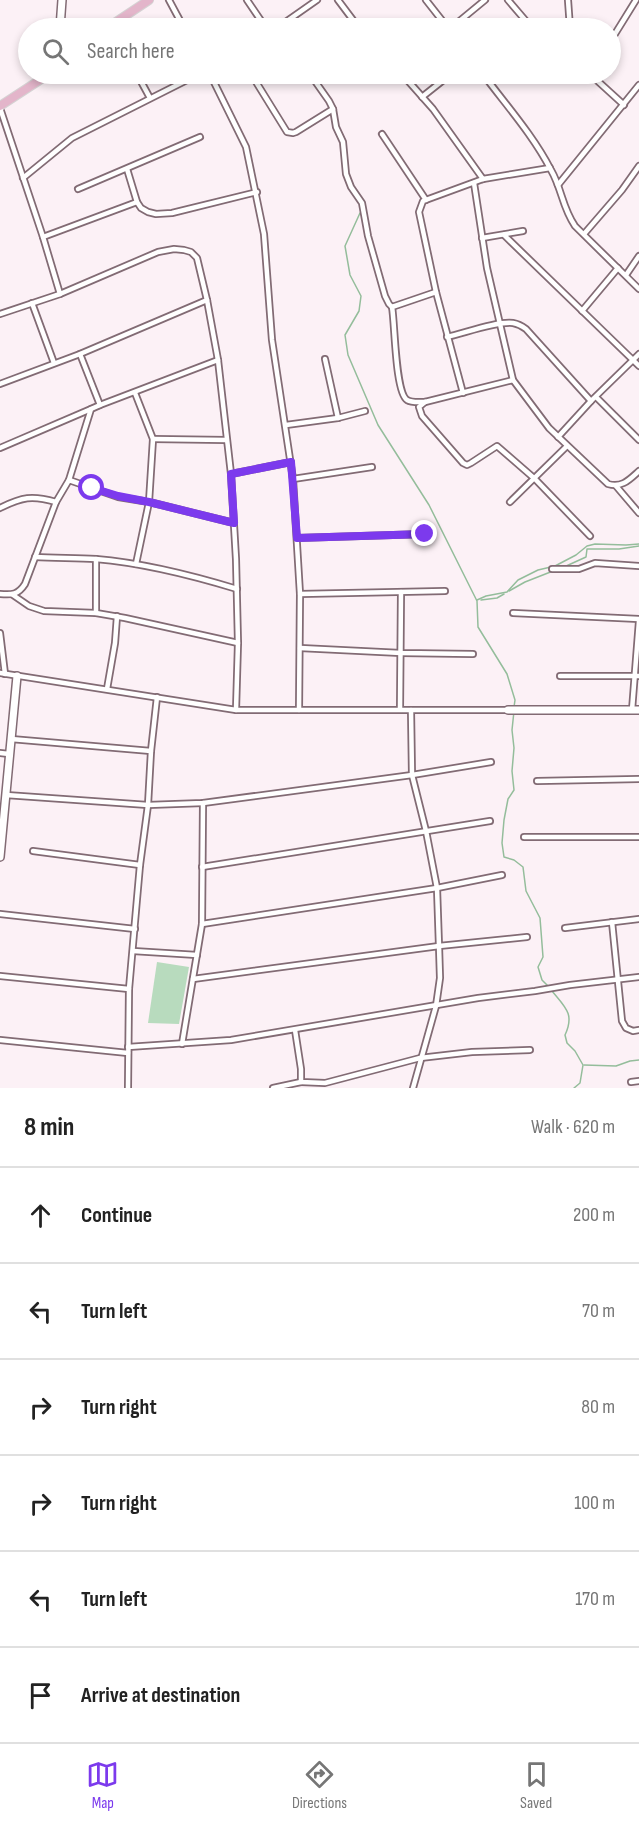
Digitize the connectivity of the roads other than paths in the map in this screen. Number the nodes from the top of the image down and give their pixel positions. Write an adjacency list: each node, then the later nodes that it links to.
1 (62, 0): 12 (street)
2 (149, 0): 13 (main road)
3 (169, 0): 14 (street)
4 (247, 0): 15 (street)
5 (317, 0): 16 (street)
6 (338, 0): 17 (street)
7 (426, 0): 18 (street)
8 (485, 0): 19 (street)
9 (508, 0): 20 (street)
10 (568, 0): 21 (street)
11 (636, 0): 22 (street)
12 (61, 18)
13 (121, 18)
14 (179, 18)
15 (259, 18)
16 (293, 18)
17 (352, 18)
18 (441, 18)
19 (462, 18)
20 (523, 18)
21 (569, 18)
22 (621, 24)
23 (34, 84): 38 (main road)
24 (143, 84): 36 (street)
25 (179, 84): 36 (street)
26 (215, 84): 50 (street)
27 (257, 84): 39 (street)
28 (318, 84): 39 (street)
29 (411, 84): 35 (street)
30 (438, 84): 35 (street)
31 (491, 84): 43 (street)
32 (601, 84): 37 (street)
33 (639, 85): 34 (street)
34 (637, 92): 37 (street)
35 (422, 97): 46 (street)
36 (150, 98): 45 (street)
37 (624, 105): 48 (street)
38 (0, 107): 45 (street)
39 (333, 109): 66 (street)
40 (381, 134): 51 (street)
41 (200, 137): 44 (street)
42 (639, 166): 54 (street)
43 (550, 168): 46 (street); 48 (street)
44 (127, 169): 49 (street); 52 (street)
45 (23, 178): 56 (street)
46 (483, 179): 47 (street)
47 (474, 183): 51 (street); 57 (street)
48 (558, 185): 54 (street)
49 (78, 189)
50 (257, 192): 52 (street); 88 (street)
51 (426, 200): 62 (street)
52 (137, 202): 56 (street)
53 (523, 231): 55 (street)
54 (584, 234): 59 (street)
55 (504, 235): 57 (street); 67 (street)
56 (43, 237): 63 (street)
57 (482, 238): 69 (street)
58 (639, 256): 60 (street)
59 (618, 268): 60 (street); 67 (street)
60 (626, 275): 61 (street)
61 (639, 289)
62 (436, 292): 66 (street); 70 (street)
63 (60, 294): 64 (street); 65 (street)
64 (207, 300): 71 (street); 74 (street)
65 (32, 303): 68 (street); 76 (street)
66 (392, 307): 83 (street)
67 (582, 311): 75 (street)
68 (0, 314)
69 (500, 324): 70 (street); 78 (street); 82 (street)
70 (447, 337): 81 (street)
71 (80, 354): 76 (street); 84 (street)
72 (639, 354): 75 (street)
73 (325, 359): 87 (street)
74 (218, 360): 80 (street); 91 (street)
75 (632, 360): 77 (street); 82 (street)
76 (54, 363): 79 (street)
77 (639, 366)
78 (513, 380): 81 (street); 89 (street)
79 (0, 384)
80 (135, 393): 84 (street); 90 (street)
81 (463, 393): 83 (street)
82 (594, 399): 89 (street); 92 (street)
83 (425, 402): 100 (street)
84 (100, 405): 85 (street)
85 (91, 410): 94 (street); 101 (street)
86 (365, 411): 87 (street)
87 (338, 418): 88 (street)
88 (286, 425): 95 (street)
89 (558, 437): 93 (street)
90 (153, 439): 91 (street); 104 (street)
91 (226, 440): 98 (street)
92 (639, 440)
93 (567, 446): 100 (street); 102 (street)
94 (0, 448)
95 (291, 462): 98 (street); 99 (street)
96 (372, 467): 99 (street)
97 (639, 471): 102 (street)
98 (231, 474): 108 (street)
99 (293, 479): 111 (street)
100 (535, 479): 105 (street); 110 (street)
101 (69, 480): 103 (street); 104 (street)
102 (616, 486): 107 (street)
103 (56, 502): 106 (street); 112 (street)
104 (149, 502): 108 (street); 114 (street)
105 (510, 502)
106 (0, 508)
107 (639, 513)
108 (234, 523): 117 (street)
109 (425, 534): 111 (street)
110 (590, 536)
111 (297, 538): 121 (street)
112 (35, 557): 113 (street); 122 (street)
113 (96, 559): 114 (street); 124 (street)
114 (136, 564): 117 (street)
115 (639, 566): 116 (street)
116 (552, 568)
117 (237, 589): 128 (street)
118 (445, 591): 119 (street)
119 (401, 592): 121 (street); 130 (street)
120 (0, 594): 122 (street)
121 (300, 594): 129 (street)
122 (13, 595): 124 (street)
123 (513, 613): 126 (street)
124 (96, 614): 125 (street)
125 (117, 616): 128 (street); 136 (street)
126 (639, 620): 135 (street)
127 (0, 633): 132 (street)
128 (238, 643): 139 (street)
129 (300, 648): 130 (street); 140 (street)
130 (401, 653): 131 (street); 138 (street)
131 (473, 654)
132 (2, 674): 133 (street)
133 (17, 676): 136 (street); 144 (street)
134 (560, 676): 135 (street)
135 (637, 676): 143 (street)
136 (107, 689): 137 (street)
137 (158, 697): 139 (street); 145 (street)
138 (400, 709): 140 (street); 141 (street)
139 (236, 710): 140 (street)
140 (299, 710)
141 (411, 710): 142 (street); 149 (street)
142 (508, 710): 143 (street)
143 (635, 710)
144 (10, 739): 145 (street); 147 (street)
145 (151, 751): 154 (street)
146 (0, 753): 147 (street)
147 (9, 754): 152 (street)
148 (491, 762): 149 (street)
149 (412, 775): 153 (street); 157 (street)
150 (639, 779): 151 (street)
151 (537, 781)
152 (6, 795): 154 (street); 155 (street)
153 (203, 803): 154 (street); 163 (street)
154 (148, 805): 162 (street)
155 (2, 812): 161 (street)
156 (490, 820): 157 (street)
157 (426, 831): 163 (street); 165 (street)
158 (524, 837): 159 (street)
159 (639, 837)
160 (33, 851): 162 (street)
161 (0, 857)
162 (140, 865): 171 (street)
163 (202, 867): 169 (street)
164 (502, 875): 165 (street)
165 (437, 888): 169 (street); 173 (street)
166 (0, 914): 171 (street)
167 (639, 919): 168 (street)
168 (612, 922): 170 (street); 179 (street)
169 (202, 924): 175 (street)
170 (565, 928)
171 (135, 929): 174 (street)
172 (527, 937): 173 (street)
173 (440, 946): 178 (street); 181 (street)
174 (133, 951): 175 (street); 180 (street)
175 (197, 955): 178 (street)
176 (0, 976): 180 (street)
177 (639, 977): 179 (street)
178 (194, 979): 185 (street)
179 (618, 980): 181 (street); 183 (street)
180 (129, 989): 186 (street)
181 (436, 1006): 182 (street); 188 (street)
182 (295, 1030): 185 (street); 190 (street)
183 (639, 1030)
184 (0, 1040): 186 (street)
185 (182, 1044): 186 (street)
186 (128, 1050): 192 (street)
187 (530, 1050): 188 (street)
188 (420, 1058): 190 (street); 194 (street)
189 (639, 1081): 191 (street)
190 (301, 1082): 193 (street)
191 (631, 1082)
192 (128, 1088)
193 (273, 1088)
194 (413, 1088)

